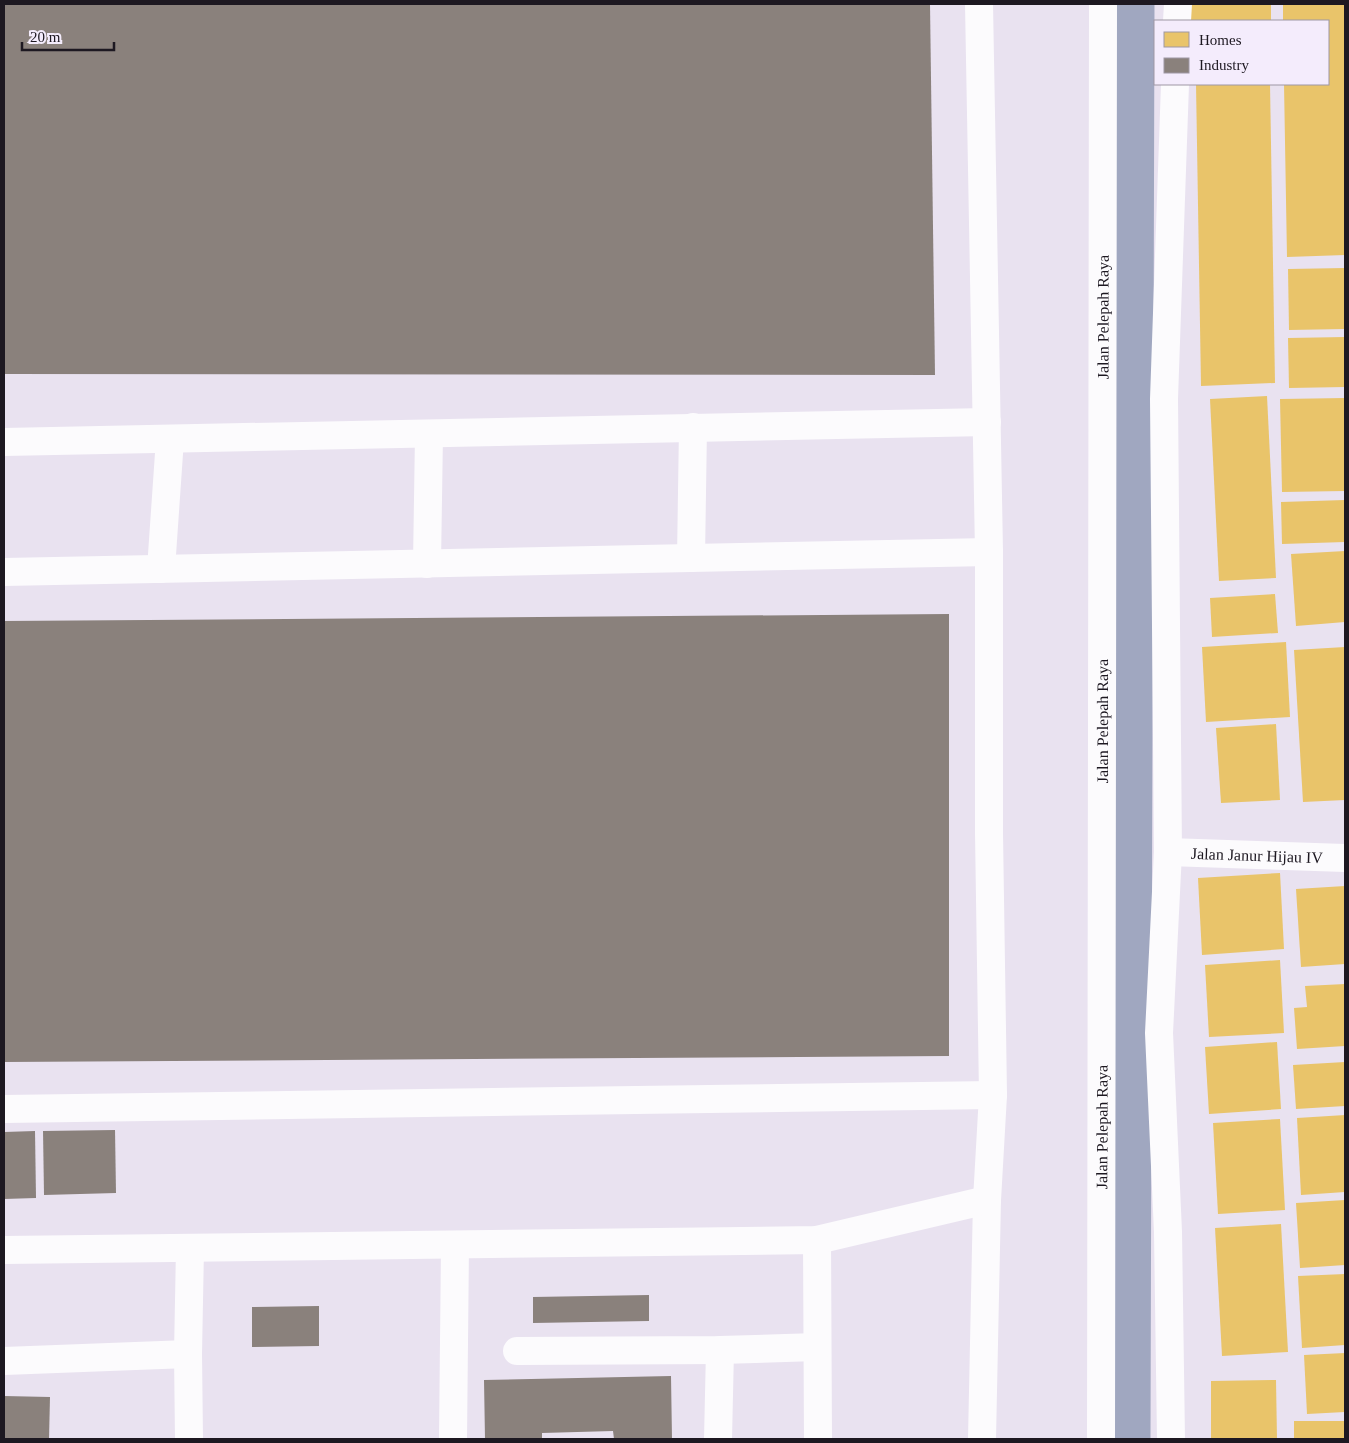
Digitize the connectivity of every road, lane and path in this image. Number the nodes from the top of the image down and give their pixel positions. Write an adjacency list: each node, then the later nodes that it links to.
1 (979, 4): 6 (street)
2 (1103, 4): 35 (street, Jalan Pelepah Raya)
3 (1178, 4): 4 (street)
4 (1177, 20)
5 (1175, 85): 16 (street)
6 (987, 422): 7 (street); 11 (street)
7 (693, 428): 8 (street); 12 (street)
8 (429, 434): 9 (street); 13 (street)
9 (170, 439): 10 (street); 14 (street)
10 (4, 442)
11 (990, 552): 12 (street); 18 (street)
12 (691, 558): 13 (street)
13 (427, 564): 14 (street)
14 (161, 569): 15 (street)
15 (4, 572)
16 (1168, 852): 17 (street, Jalan Janur Hijau IV); 36 (street)
17 (1345, 858)
18 (993, 1095): 19 (street); 20 (street)
19 (4, 1109)
20 (987, 1200): 21 (street); 34 (street)
21 (816, 1240): 22 (street); 25 (street)
22 (455, 1245): 23 (street); 31 (street)
23 (190, 1248): 24 (street); 28 (street)
24 (4, 1250)
25 (817, 1347): 26 (street); 33 (street)
26 (720, 1350): 27 (street); 32 (street)
27 (517, 1351)
28 (188, 1354): 29 (street); 30 (street)
29 (4, 1361)
30 (189, 1439)
31 (453, 1439)
32 (718, 1439)
33 (818, 1439)
34 (982, 1439)
35 (1101, 1439)
36 (1171, 1439)

